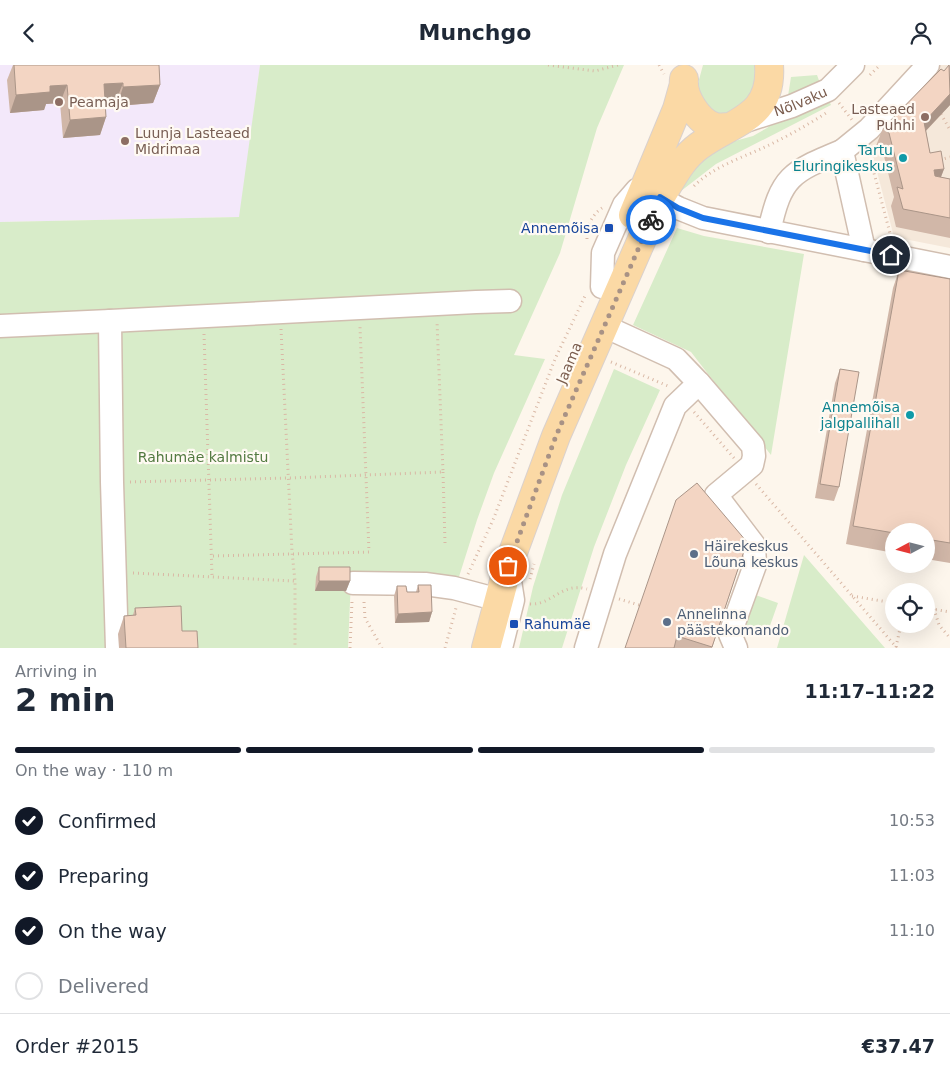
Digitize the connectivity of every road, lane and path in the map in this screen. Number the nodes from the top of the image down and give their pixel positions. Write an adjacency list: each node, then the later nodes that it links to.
1 (548, 65): 2 (path)
2 (618, 65)
3 (659, 65): 8 (path)
4 (769, 65): 13 (main road, Jaama)
5 (880, 65): 7 (path)
6 (928, 65): 15 (street)
7 (860, 72): 13 (street, Nõlvaku)
8 (677, 73): 13 (main road); 18 (main road, Jaama)
9 (846, 98): 10 (path)
10 (840, 104)
11 (831, 110): 18 (path)
12 (941, 114): 14 (path)
13 (736, 125): 18 (main road, Jaama)
14 (950, 130)
15 (842, 151): 20 (street); 22 (street)
16 (950, 157): 17 (path)
17 (932, 162)
18 (663, 193): 20 (street); 24 (main road, Jaama); 32 (main road, Jaama)
19 (609, 204): 21 (path)
20 (769, 232): 22 (street)
21 (588, 241)
22 (864, 250): 23 (street)
23 (950, 267)
24 (595, 288): 51 (main road, Jaama); 51 (path)
25 (510, 301): 26 (street)
26 (437, 304): 27 (street); 36 (path)
27 (359, 309): 28 (street); 37 (path)
28 (281, 313): 29 (street); 38 (path)
29 (204, 316): 30 (street); 39 (path)
30 (110, 321): 31 (street); 40 (street)
31 (0, 326)
32 (614, 331): 33 (path); 34 (street); 45 (main road, Jaama)
33 (608, 371)
34 (699, 383): 35 (street); 67 (street)
35 (745, 471): 52 (path); 68 (street)
36 (443, 472): 37 (path); 41 (path)
37 (366, 474): 38 (path); 42 (path)
38 (289, 478): 39 (path); 42 (path)
39 (210, 480): 40 (path); 44 (path)
40 (112, 483): 46 (street)
41 (444, 543)
42 (292, 553): 44 (path); 48 (path)
43 (536, 555): 49 (path)
44 (213, 556): 47 (path)
45 (508, 566): 51 (main road, Jaama); 66 (street)
46 (115, 573): 47 (path); 59 (street)
47 (212, 576): 48 (path)
48 (295, 581): 60 (path)
49 (530, 581)
50 (359, 583): 51 (street); 61 (path); 62 (path)
51 (481, 595): 63 (path); 64 (main road, Jaama); 65 (main road, Jaama)
52 (852, 596): 53 (path); 69 (path)
53 (885, 602)
54 (935, 609): 56 (path)
55 (935, 612): 58 (path)
56 (950, 612)
57 (900, 633): 69 (path)
58 (950, 638)
59 (117, 648)
60 (295, 648)
61 (350, 648)
62 (382, 648)
63 (445, 648)
64 (467, 648)
65 (486, 648)
66 (501, 648)
67 (586, 648)
68 (736, 648)
69 (897, 648)

